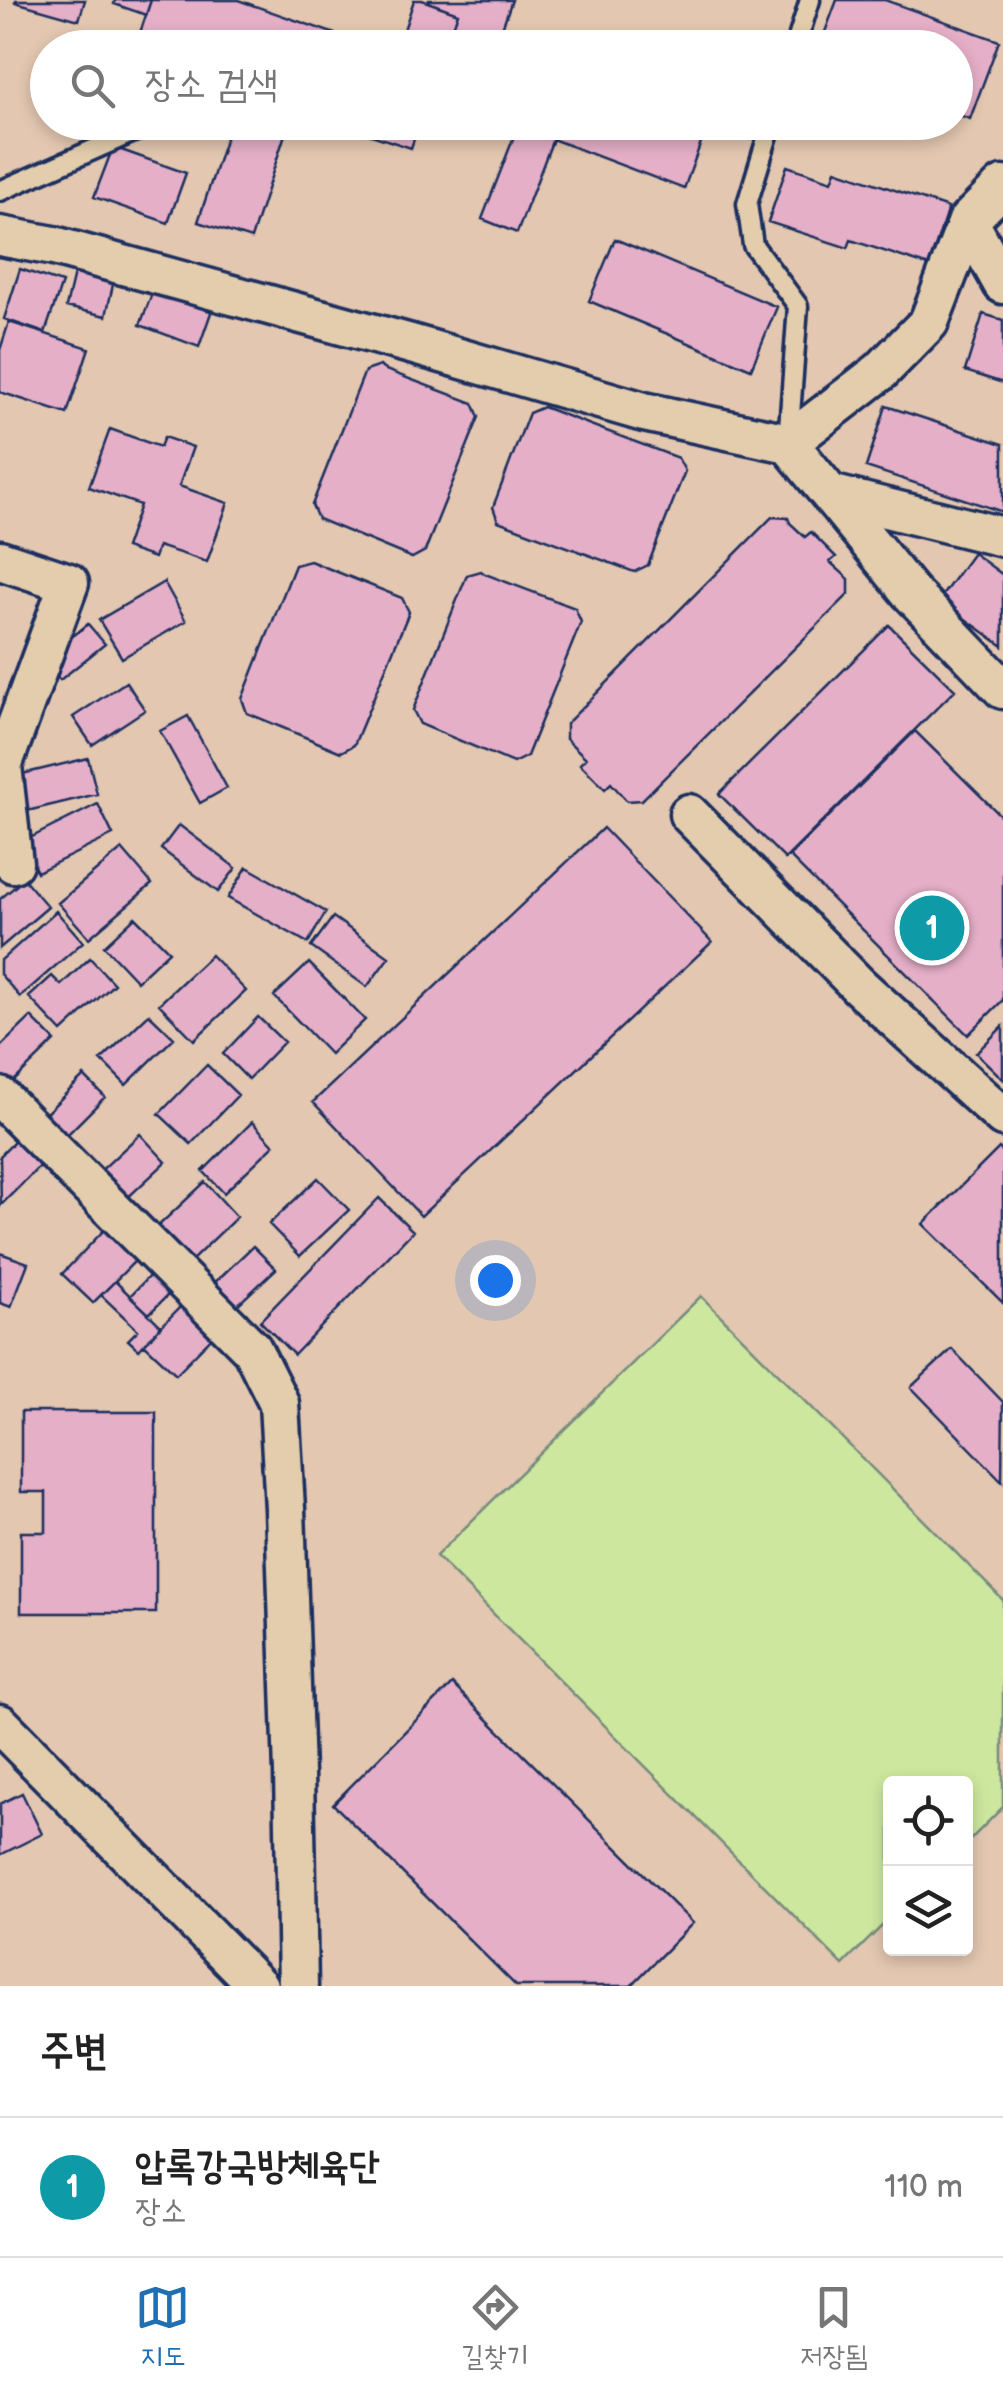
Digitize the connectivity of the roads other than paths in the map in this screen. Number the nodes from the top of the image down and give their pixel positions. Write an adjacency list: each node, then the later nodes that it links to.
1 (810, 0): 2 (lane)
2 (801, 30)
3 (115, 140): 6 (lane)
4 (767, 140): 10 (lane)
5 (1003, 186): 7 (street)
6 (0, 190)
7 (968, 221): 9 (street); 10 (street)
8 (0, 236): 10 (street)
9 (1003, 284)
10 (788, 443): 11 (street)
11 (830, 494): 12 (street); 14 (street)
12 (1003, 537)
13 (0, 560): 16 (street)
14 (1003, 689)
15 (689, 814): 18 (street)
16 (13, 862)
17 (4, 1109): 21 (street)
18 (1003, 1117)
19 (0, 1724): 20 (street)
20 (258, 1986)
21 (298, 1986)

